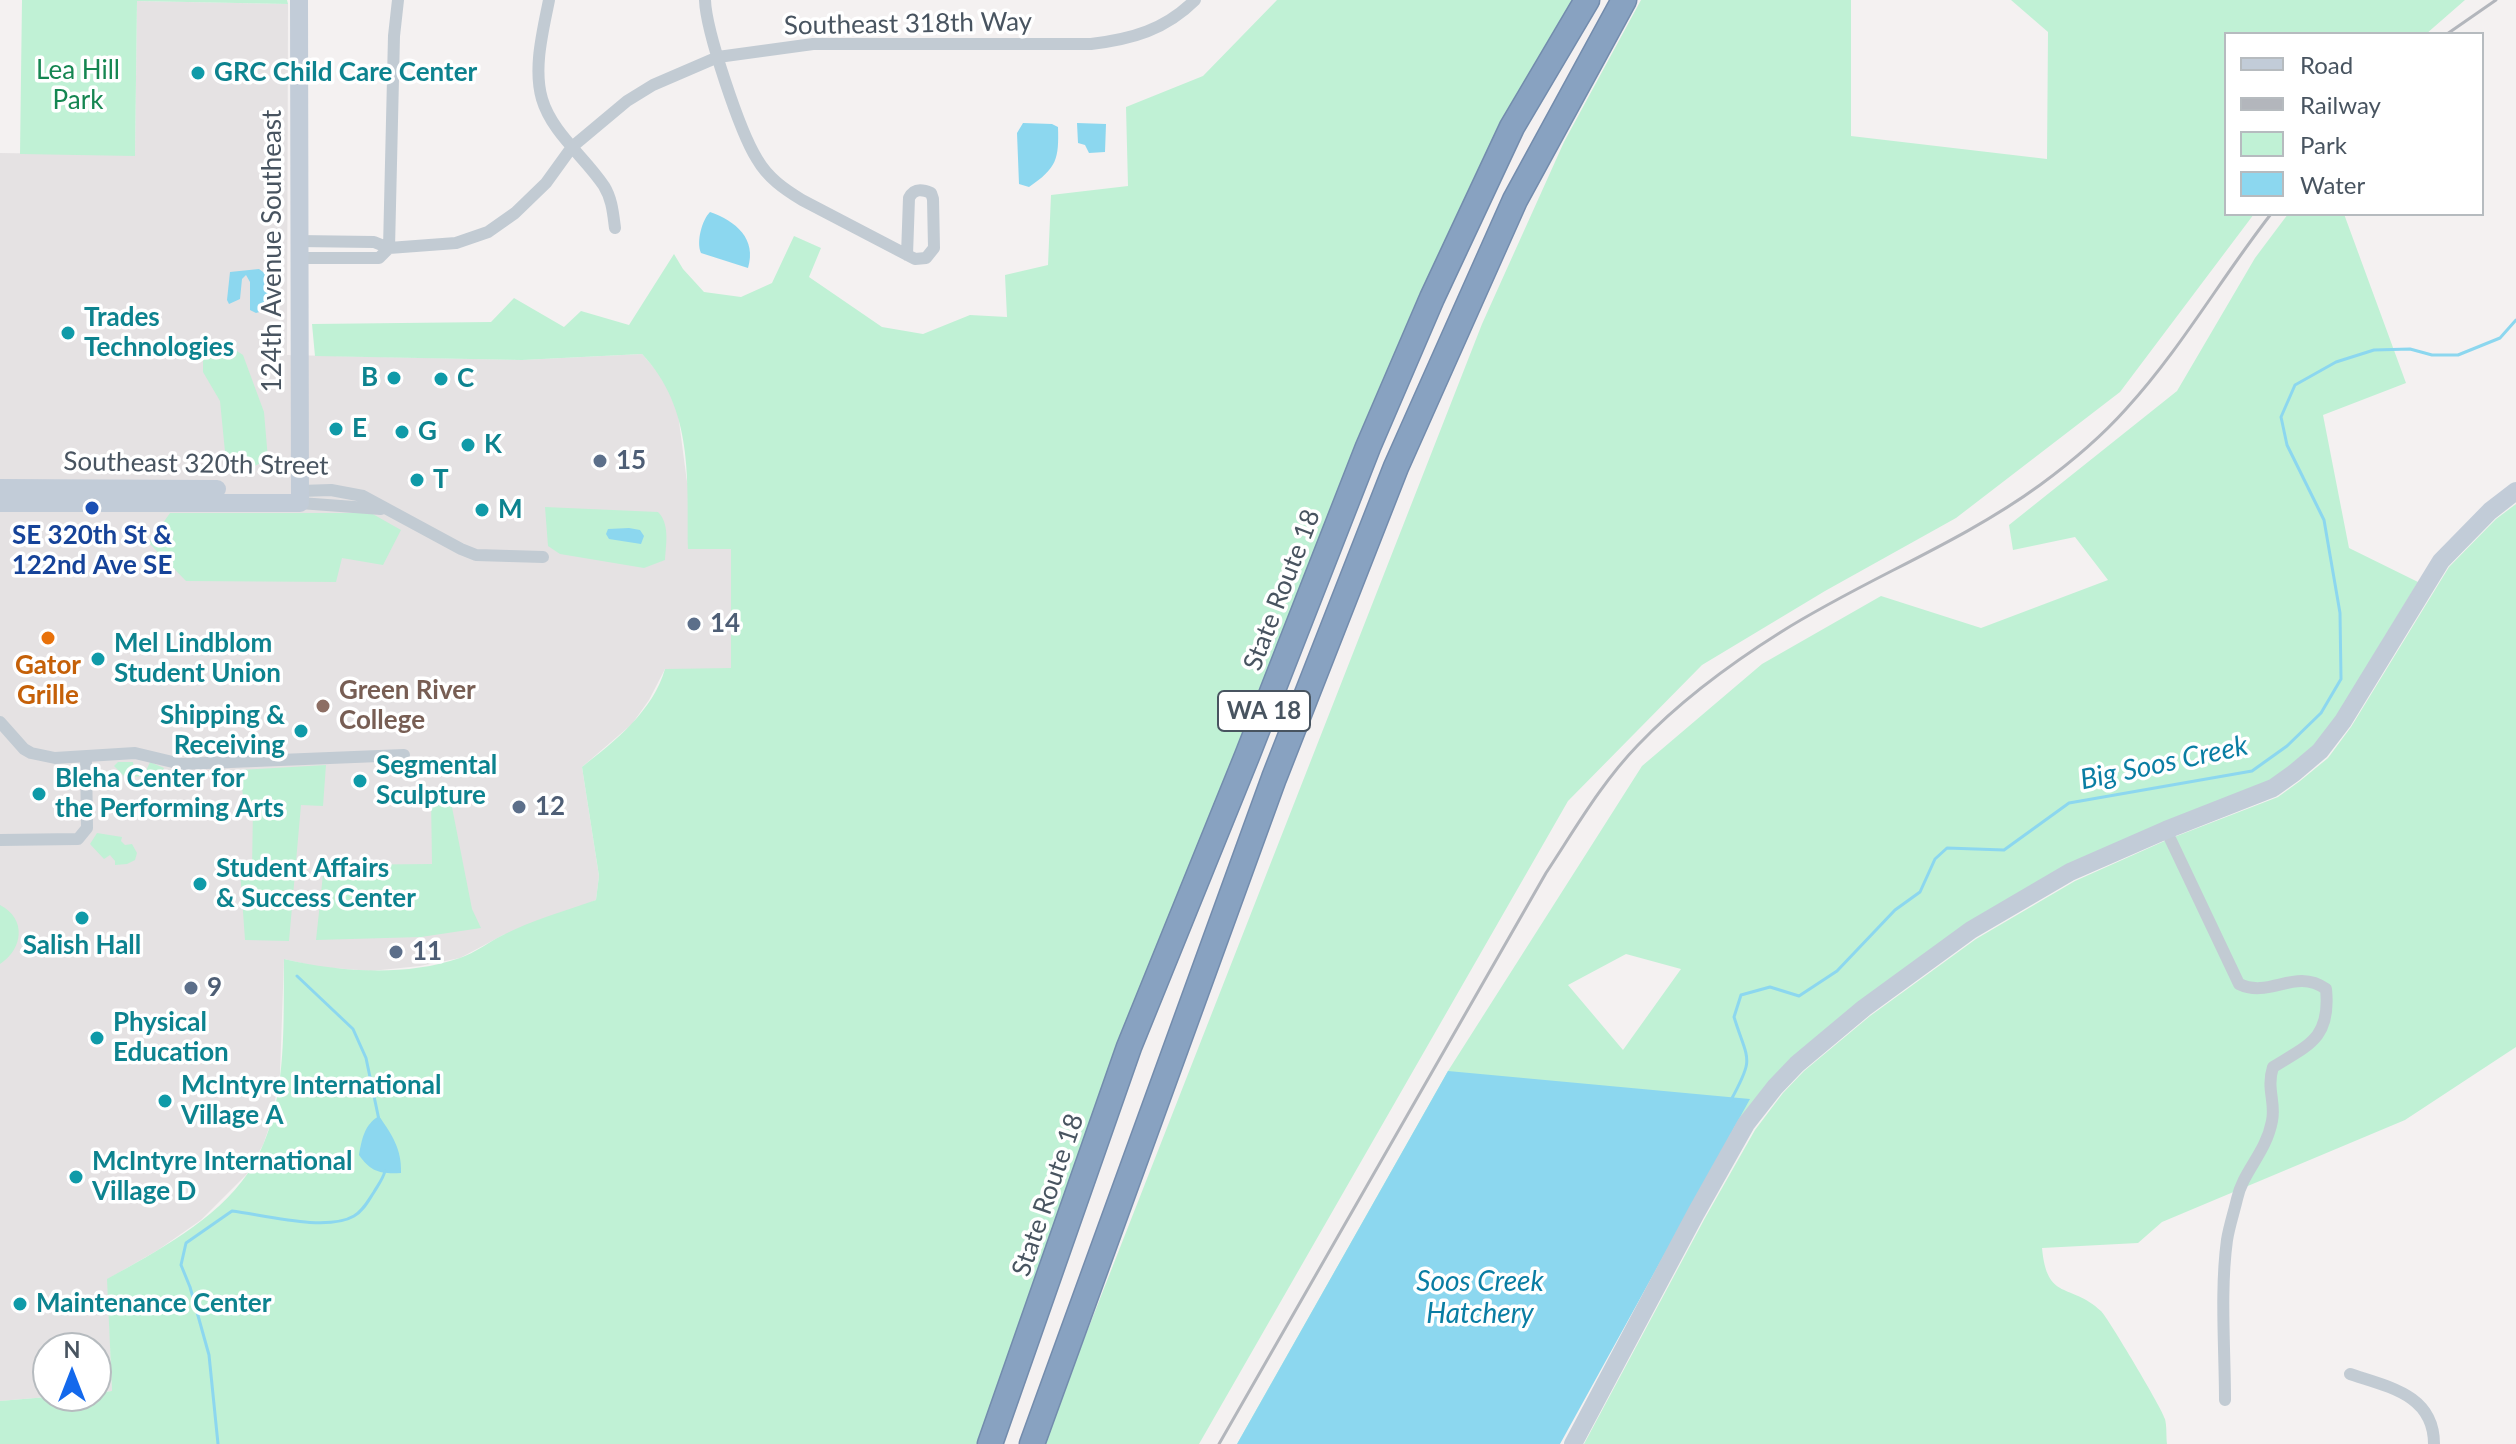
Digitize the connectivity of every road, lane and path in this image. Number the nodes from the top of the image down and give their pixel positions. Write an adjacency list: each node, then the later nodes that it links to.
1 (299, 0): 12 (main road, 124th Avenue Southeast)
2 (398, 0): 11 (street)
3 (549, 0): 9 (street)
4 (705, 0): 8 (street)
5 (1195, 0): 8 (street, Southeast 318th Way)
6 (1587, 0): 26 (highway, State Route 18 / WA 18)
7 (1624, 0): 27 (highway, WA 18)
8 (718, 57): 9 (street, Southeast 318th Way); 13 (street)
9 (572, 147): 10 (street); 11 (street, Southeast 318th Way)
10 (615, 228)
11 (389, 248): 12 (street, Southeast 318th Way)
12 (298, 250): 16 (main road, 124th Avenue Southeast)
13 (907, 255): 13 (street)
14 (0, 488): 16 (main road, Southeast 320th Street)
15 (2516, 491): 22 (main road)
16 (300, 497): 17 (main road, Southeast 320th Street); 18 (street, Southeast 320th Street)
17 (0, 503)
18 (543, 557)
19 (0, 722): 21 (street)
20 (404, 755): 21 (street)
21 (86, 757): 23 (street)
22 (2166, 830): 25 (street); 28 (main road)
23 (0, 840)
24 (2350, 1374): 29 (street)
25 (2225, 1400)
26 (990, 1444)
27 (1032, 1444)
28 (1573, 1444)
29 (2434, 1444)

